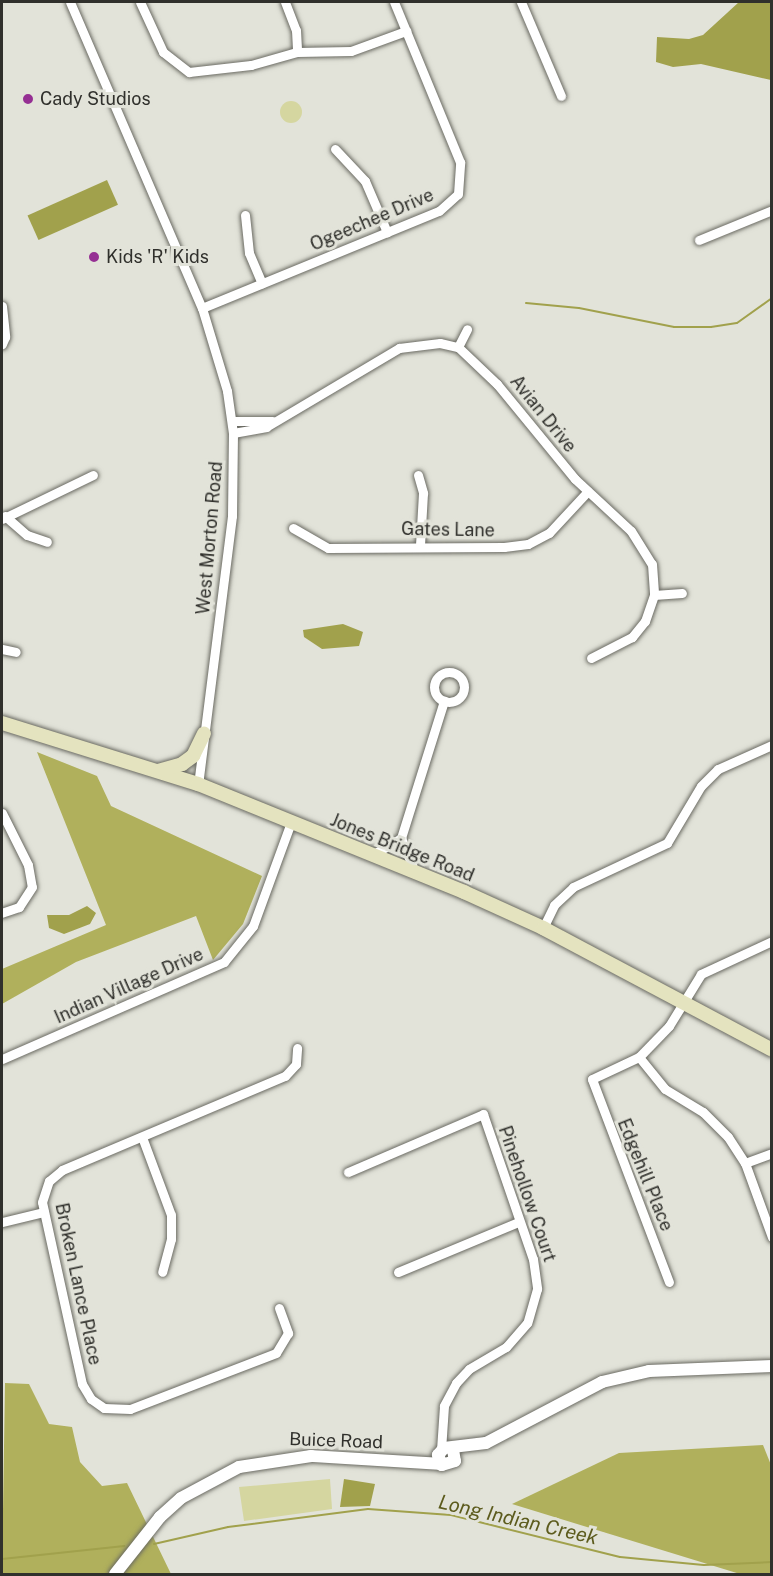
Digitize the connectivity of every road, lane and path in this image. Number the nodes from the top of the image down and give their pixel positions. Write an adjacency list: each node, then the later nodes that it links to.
1 (70, 2): 16 (street, West Morton Road)
2 (140, 2): 7 (street)
3 (285, 2): 7 (street)
4 (393, 2): 6 (street, Ogeechee Drive)
5 (521, 2): 8 (street)
6 (406, 31): 7 (street); 12 (street, Ogeechee Drive)
7 (297, 52)
8 (561, 96)
9 (335, 149): 12 (street)
10 (771, 210): 13 (street)
11 (244, 215): 14 (street)
12 (387, 232): 14 (street, Ogeechee Drive)
13 (699, 240)
14 (262, 284): 16 (street, Ogeechee Drive)
15 (2, 306): 18 (street)
16 (202, 308): 20 (street, West Morton Road)
17 (467, 329): 19 (street)
18 (2, 344)
19 (458, 346): 21 (street); 25 (street, Avian Drive)
20 (232, 421): 21 (street); 22 (street, West Morton Road)
21 (272, 421): 22 (street)
22 (233, 433): 37 (street, West Morton Road)
23 (93, 475): 26 (street)
24 (418, 475): 29 (street)
25 (588, 491): 29 (street, Gates Lane); 31 (street, Avian Drive)
26 (3, 518): 28 (street)
27 (292, 528): 29 (street, Gates Lane)
28 (47, 542)
29 (420, 545)
30 (682, 593): 31 (street)
31 (654, 595): 34 (street, Avian Drive)
32 (2, 649): 33 (street)
33 (16, 652)
34 (591, 658)
35 (444, 701): 43 (street)
36 (2, 723): 39 (main road, Jones Bridge Road)
37 (204, 732): 39 (main road); 40 (street, West Morton Road)
38 (771, 745): 47 (street)
39 (158, 771): 40 (main road, Jones Bridge Road)
40 (198, 784): 42 (main road, Jones Bridge Road)
41 (2, 813): 46 (street)
42 (291, 822): 44 (main road, Jones Bridge Road); 53 (street, Indian Village Drive)
43 (401, 838): 44 (street); 45 (street)
44 (372, 855): 45 (main road, Jones Bridge Road)
45 (414, 871): 47 (main road, Jones Bridge Road)
46 (2, 913)
47 (543, 928): 49 (main road, Jones Bridge Road)
48 (771, 941): 49 (street)
49 (683, 1001): 51 (main road, Jones Bridge Road); 52 (street)
50 (297, 1048): 54 (street, Broken Lance Place)
51 (771, 1050)
52 (639, 1058): 56 (street); 64 (street, Edgehill Place)
53 (2, 1059)
54 (142, 1137): 58 (street, Broken Lance Place); 62 (street)
55 (771, 1153): 56 (street)
56 (745, 1163): 61 (street)
57 (348, 1172): 60 (street, Pinehollow Court)
58 (44, 1212): 59 (street); 65 (street, Broken Lance Place)
59 (2, 1222)
60 (518, 1222): 63 (street); 68 (street, Pinehollow Court)
61 (771, 1237)
62 (162, 1272)
63 (398, 1272)
64 (669, 1282)
65 (279, 1308)
66 (771, 1366): 67 (street, Buice Road)
67 (486, 1443): 68 (street, Buice Road); 68 (street, Buice Road)
68 (445, 1453): 69 (street, Buice Road)
69 (115, 1575)

